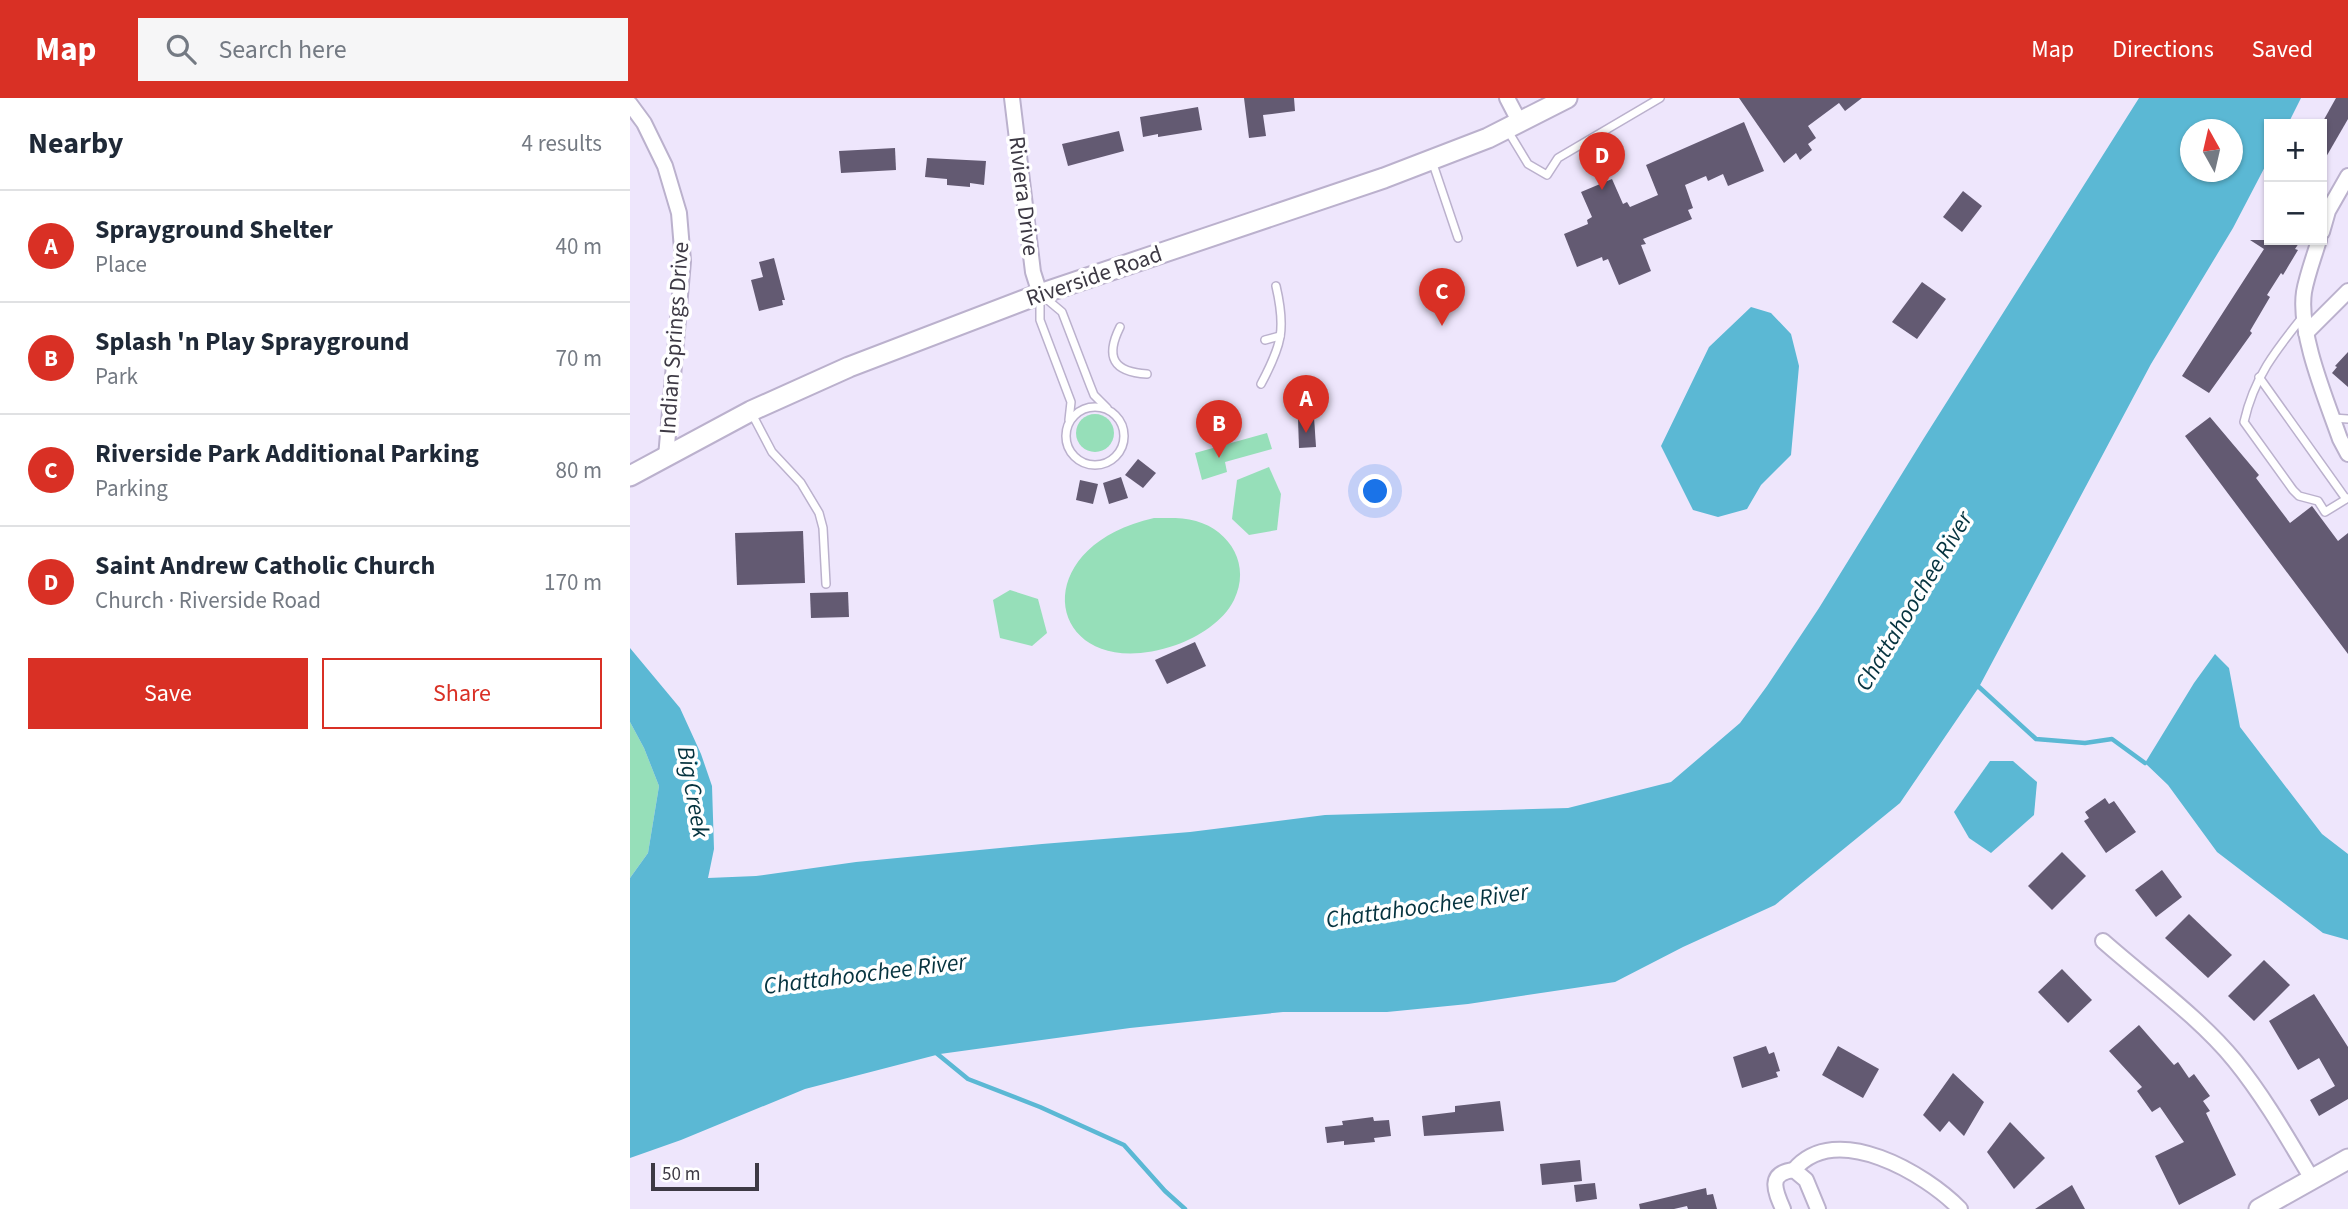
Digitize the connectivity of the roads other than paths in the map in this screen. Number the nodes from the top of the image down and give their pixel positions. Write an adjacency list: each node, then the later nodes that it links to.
1 (1012, 98): 14 (street, Riviera Drive)
2 (1507, 98): 6 (street)
3 (1567, 98): 6 (street, Riverside Road)
4 (1660, 98): 6 (lane)
5 (630, 104): 29 (street, Indian Springs Drive)
6 (1513, 126): 7 (street, Riverside Road)
7 (1432, 160): 10 (lane); 14 (street, Riverside Road)
8 (2348, 176): 9 (street)
9 (2327, 214)
10 (1458, 238)
11 (2318, 245): 15 (street)
12 (1276, 286): 18 (lane)
13 (2348, 291): 17 (street)
14 (1040, 294): 23 (lane); 24 (street, Riverside Road); 27 (lane)
15 (2304, 314): 17 (street); 21 (lane)
16 (1120, 327): 20 (lane)
17 (2306, 333): 25 (street)
18 (1280, 336): 19 (lane); 22 (lane)
19 (1265, 340)
20 (1147, 374)
21 (2259, 377): 31 (lane); 31 (lane)
22 (1261, 384)
23 (1110, 410): 27 (lane); 27 (lane)
24 (751, 411): 29 (street, Riverside Road); 32 (lane)
25 (2333, 418): 26 (lane); 28 (street)
26 (2348, 419)
27 (1069, 421)
28 (2348, 454)
29 (666, 457): 30 (street, Riverside Road)
30 (630, 477)
31 (2347, 498)
32 (826, 584)
33 (2103, 941): 36 (street)
34 (2348, 1159): 36 (street)
35 (1794, 1170): 37 (street); 38 (street); 39 (street)
36 (2312, 1179): 40 (street)
37 (1783, 1209)
38 (1818, 1209)
39 (1960, 1209)
40 (2259, 1209)

